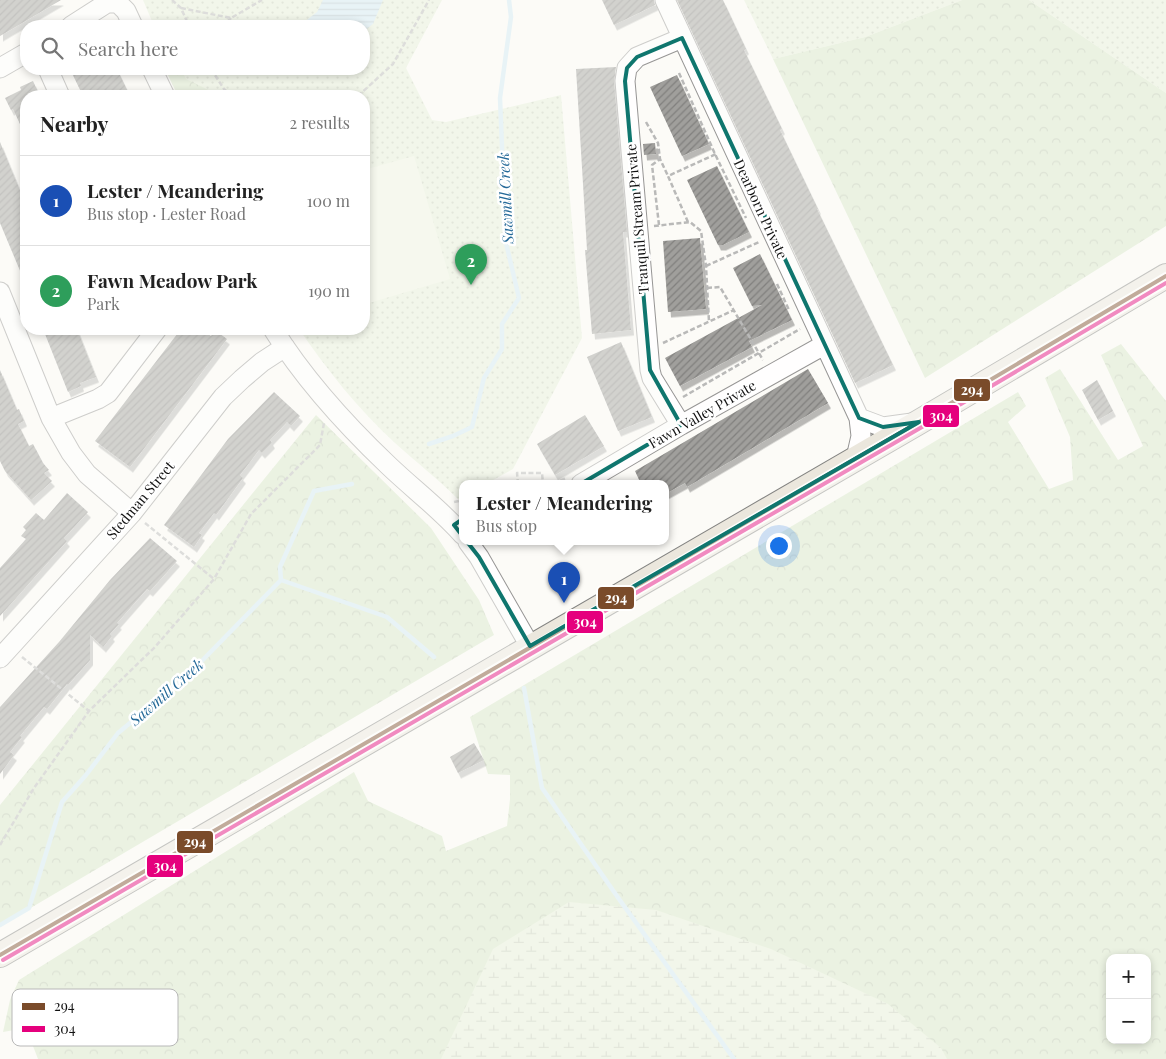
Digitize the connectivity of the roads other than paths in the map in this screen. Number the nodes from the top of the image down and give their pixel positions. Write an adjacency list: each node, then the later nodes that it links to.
1 (665, 0): 4 (street, Dearborn Private)
2 (80, 20): 3 (street)
3 (130, 20)
4 (674, 41): 16 (street, Dearborn Private); 20 (street, Tranquil Stream Private)
5 (20, 56): 6 (street)
6 (0, 68)
7 (51, 75): 9 (street)
8 (155, 75): 10 (street)
9 (57, 90)
10 (162, 90)
11 (1166, 276): 19 (main road)
12 (0, 292): 17 (street)
13 (152, 335): 17 (street)
14 (277, 335): 15 (street)
15 (285, 347): 23 (street, Stedman Street); 24 (street)
16 (817, 348): 18 (street, Dearborn Private); 20 (street, Fawn Valley Private)
17 (51, 418): 23 (street)
18 (859, 418): 19 (street); 21 (street, Dearborn Private)
19 (919, 422): 21 (main road)
20 (681, 425): 22 (street, Fawn Valley Private)
21 (856, 458): 26 (main road)
22 (588, 480)
23 (132, 513): 27 (street, Stedman Street)
24 (459, 526)
25 (470, 545): 26 (street)
26 (530, 646): 28 (main road)
27 (3, 652)
28 (0, 955)

